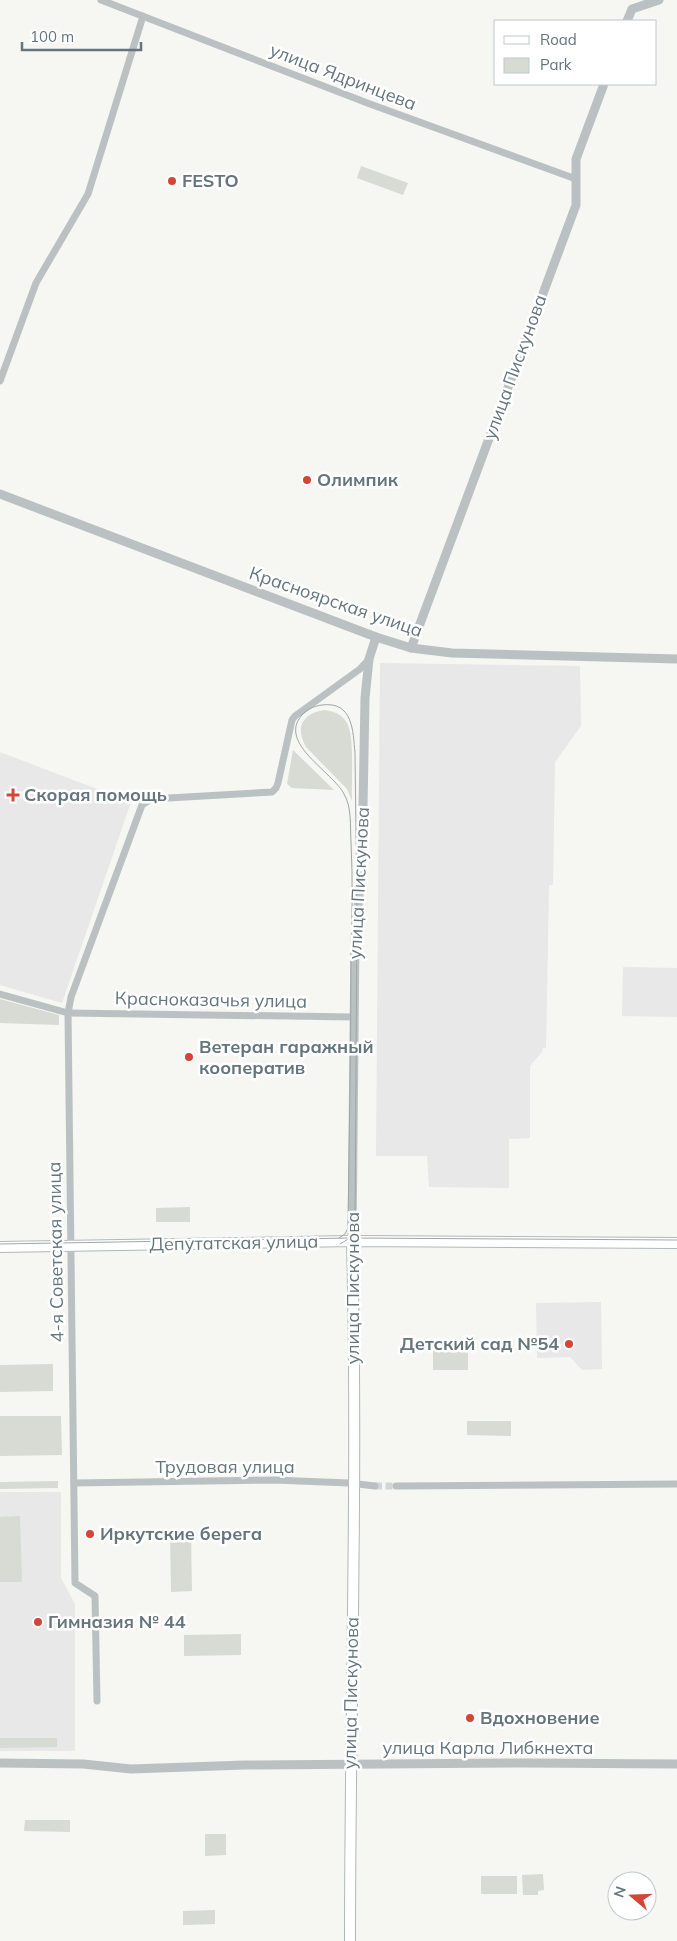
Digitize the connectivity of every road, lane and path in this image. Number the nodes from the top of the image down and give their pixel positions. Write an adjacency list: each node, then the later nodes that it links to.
1 (101, 0): 5 (street, улица Ядринцева)
2 (637, 0): 4 (street)
3 (659, 0): 4 (street)
4 (632, 9): 6 (street)
5 (143, 16): 8 (street, улица Ядринцева); 9 (street)
6 (627, 20)
7 (604, 85): 8 (street, улица Пискунова)
8 (576, 179): 12 (street, улица Пискунова)
9 (0, 381)
10 (0, 494): 11 (street, Красноярская улица)
11 (376, 637): 12 (street, Красноярская улица); 13 (street, улица Пискунова)
12 (411, 648): 14 (street, Красноярская улица)
13 (369, 659): 16 (street, 4-я Советская улица); 17 (street, улица Пискунова)
14 (677, 659)
15 (0, 994): 16 (street, Красноказачья улица)
16 (68, 1013): 17 (street, Красноказачья улица); 21 (street, 4-я Советская улица)
17 (354, 1017): 18 (street, улица Пискунова)
18 (352, 1241): 19 (main road, Депутатская улица); 21 (main road, Депутатская улица); 23 (main road, улица Пискунова)
19 (677, 1243)
20 (0, 1247): 21 (main road, Депутатская улица)
21 (71, 1247): 22 (street, 4-я Советская улица)
22 (74, 1483): 23 (street, Трудовая улица); 27 (street, 4-я Советская улица)
23 (355, 1483): 25 (street, Трудовая улица); 30 (main road, улица Пискунова)
24 (677, 1484): 26 (street)
25 (376, 1486)
26 (396, 1486)
27 (97, 1700)
28 (0, 1763): 30 (street, улица Карла Либкнехта)
29 (677, 1764): 30 (street, улица Карла Либкнехта)
30 (350, 1766): 31 (main road, улица Пискунова)
31 (350, 1941)

